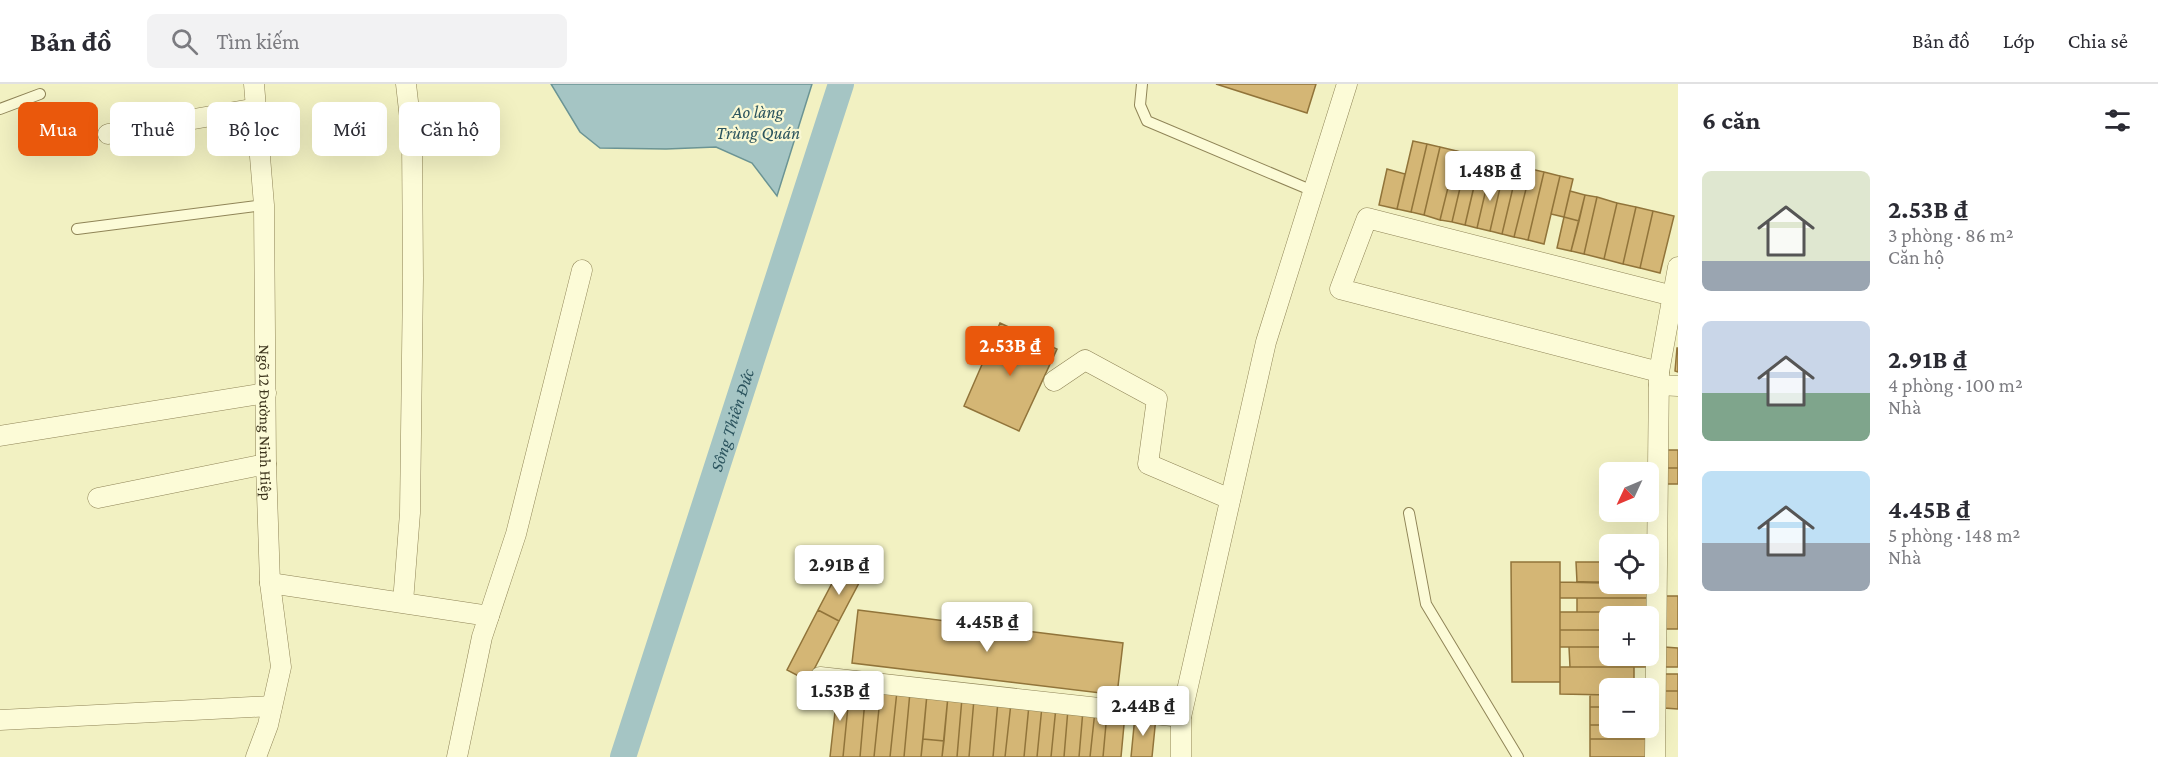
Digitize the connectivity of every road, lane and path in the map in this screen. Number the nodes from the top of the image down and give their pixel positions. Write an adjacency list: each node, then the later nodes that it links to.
1 (254, 84): 6 (street, Ngõ 12 Đường Ninh Hiệp)
2 (406, 84): 26 (street)
3 (1142, 84): 11 (lane)
4 (1347, 84): 11 (street)
5 (40, 94): 7 (lane)
6 (256, 102)
7 (0, 109)
8 (207, 117): 9 (street)
9 (108, 134)
10 (260, 156): 12 (street, Ngõ 12 Đường Ninh Hiệp)
11 (1313, 191): 23 (street)
12 (264, 205): 13 (lane); 19 (street, Ngõ 12 Đường Ninh Hiệp)
13 (77, 229)
14 (1678, 267): 16 (street)
15 (582, 270): 27 (street)
16 (1672, 296): 18 (street); 18 (street)
17 (1054, 381): 23 (street)
18 (1665, 381): 36 (street)
19 (266, 393): 20 (street); 21 (street, Ngõ 12 Đường Ninh Hiệp)
20 (0, 435)
21 (266, 464): 22 (street); 25 (street, Ngõ 12 Đường Ninh Hiệp)
22 (98, 498)
23 (1230, 499): 30 (street)
24 (1409, 513): 35 (lane)
25 (270, 583): 26 (street); 29 (street, Ngõ 12 Đường Ninh Hiệp)
26 (403, 602): 27 (street)
27 (489, 616): 33 (street)
28 (820, 677): 30 (street)
29 (273, 706): 31 (street); 32 (street, Ngõ 12 Đường Ninh Hiệp)
30 (1180, 717): 34 (street)
31 (0, 720)
32 (256, 757)
33 (457, 757)
34 (1181, 757)
35 (1518, 757)
36 (1655, 757)

